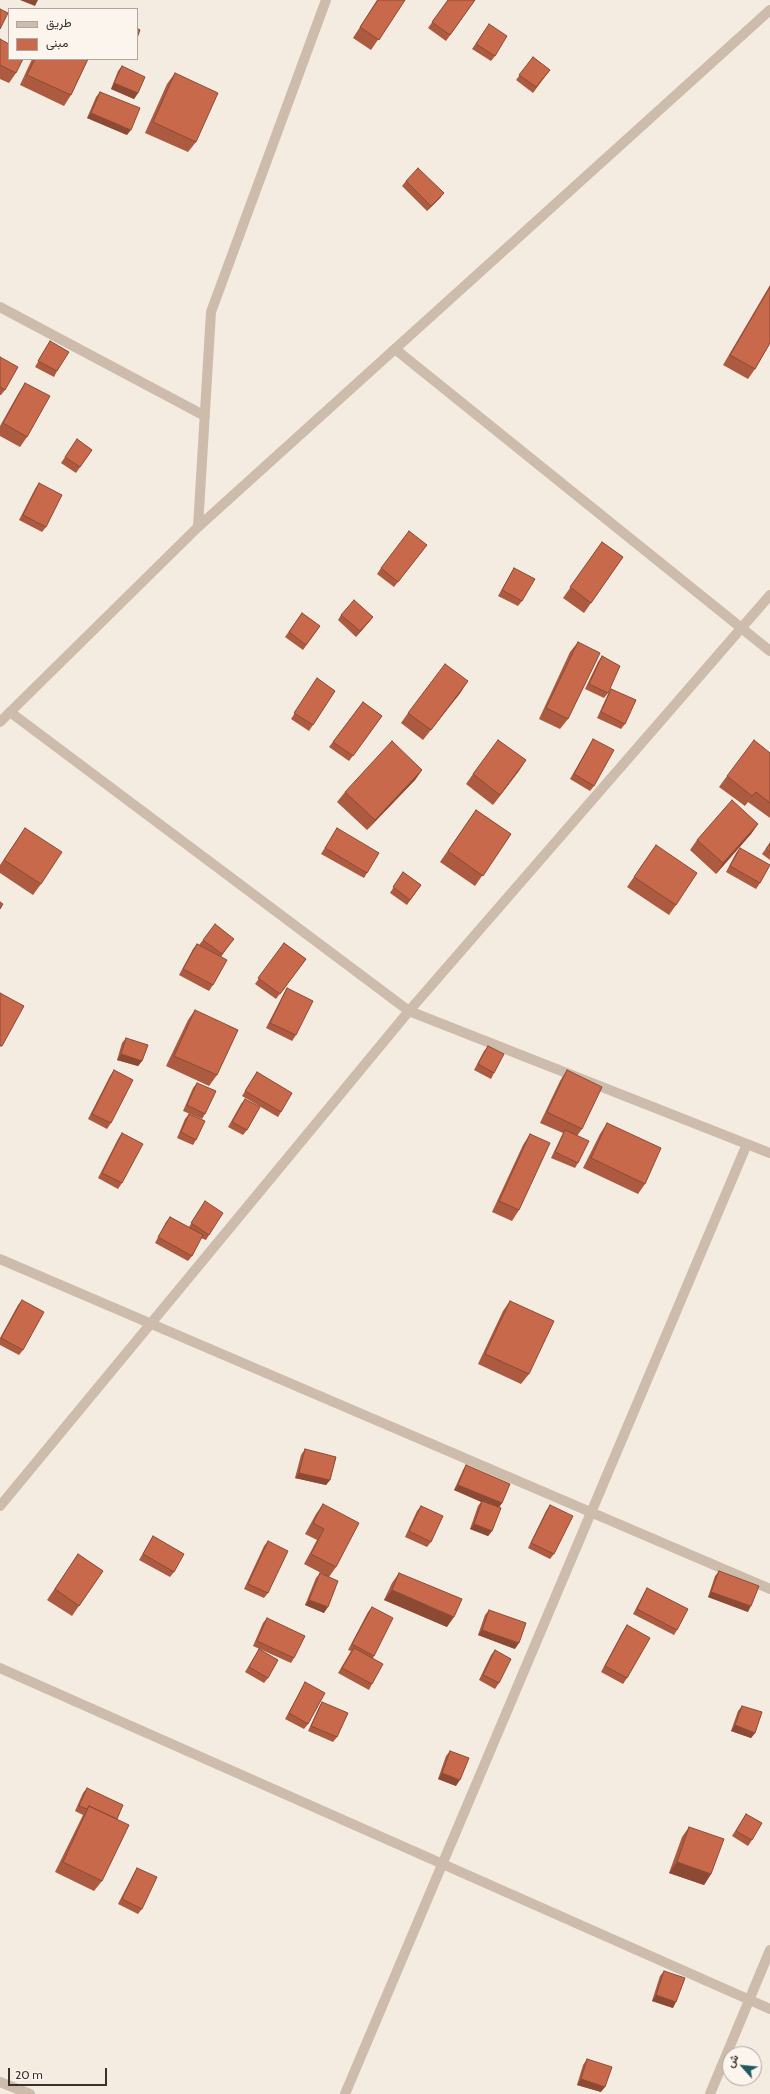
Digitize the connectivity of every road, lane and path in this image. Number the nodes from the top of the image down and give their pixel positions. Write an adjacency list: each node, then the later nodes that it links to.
1 (326, 0): 5 (street)
2 (770, 10): 4 (street)
3 (0, 307): 5 (street)
4 (395, 349): 6 (street); 8 (street)
5 (205, 416): 6 (street)
6 (198, 527): 10 (street)
7 (770, 595): 8 (street)
8 (742, 627): 9 (street); 12 (street)
9 (770, 651)
10 (10, 712): 11 (street); 12 (street)
11 (0, 722)
12 (409, 1011): 13 (street); 16 (street)
13 (747, 1144): 14 (street); 18 (street)
14 (770, 1153)
15 (0, 1259): 16 (street)
16 (151, 1324): 17 (street); 18 (street)
17 (0, 1506)
18 (591, 1512): 19 (street); 21 (street)
19 (770, 1589)
20 (0, 1668): 21 (street)
21 (442, 1864): 23 (street); 27 (street)
22 (770, 1950): 23 (street)
23 (749, 2000): 24 (street); 28 (street)
24 (770, 2009)
25 (0, 2082): 26 (street)
26 (30, 2094)
27 (345, 2094)
28 (710, 2094)

